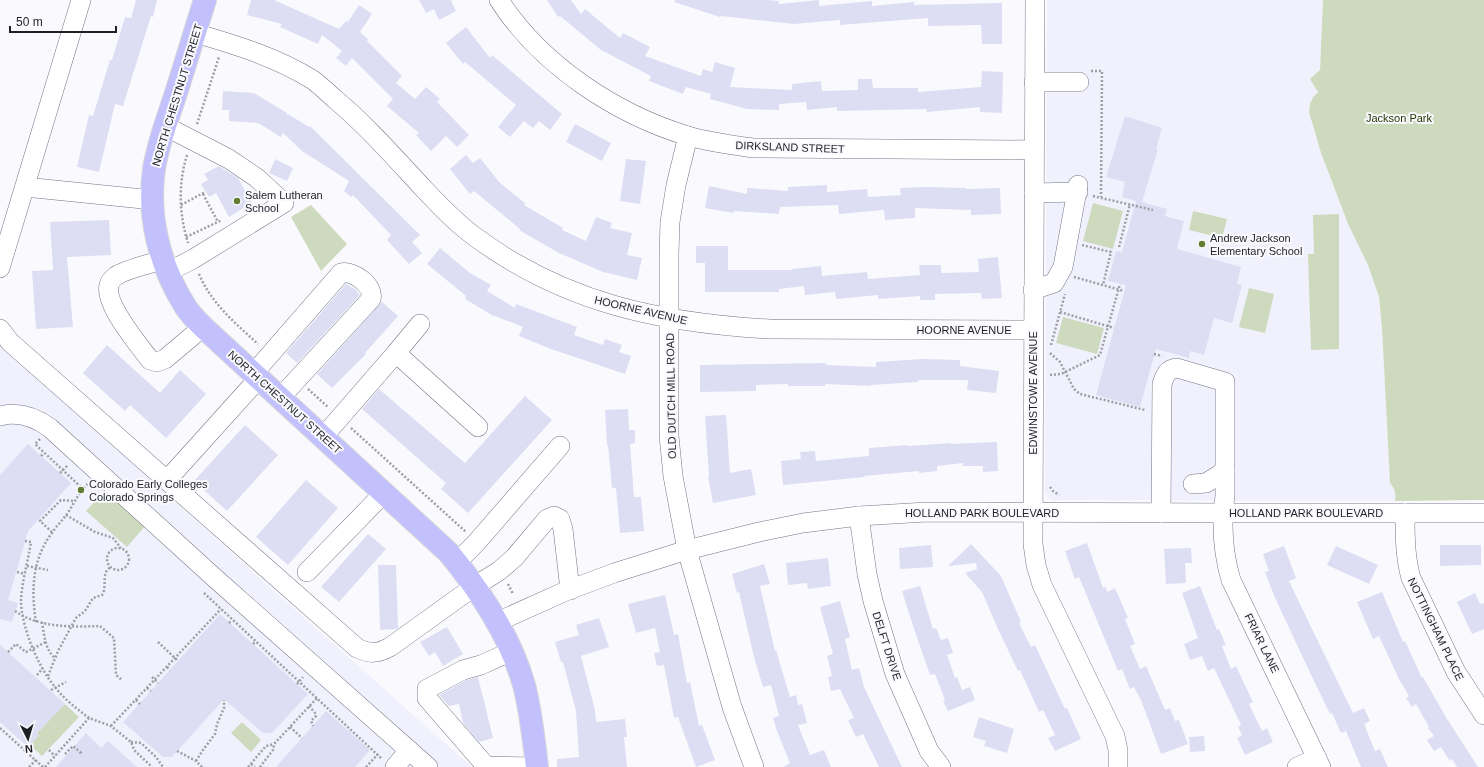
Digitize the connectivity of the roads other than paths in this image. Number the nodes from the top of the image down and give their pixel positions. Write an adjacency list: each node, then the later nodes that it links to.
1 (81, 0): 11 (street)
2 (205, 0): 5 (main road, NORTH CHESTNUT STREET)
3 (499, 0): 9 (street, DIRKSLAND STREET)
4 (1034, 0): 7 (street, EDWINSTOWE AVENUE)
5 (195, 33): 8 (main road, NORTH CHESTNUT STREET); 17 (street, HOORNE AVENUE)
6 (1083, 76): 7 (street)
7 (1034, 82): 10 (street, EDWINSTOWE AVENUE)
8 (165, 126): 13 (main road, NORTH CHESTNUT STREET); 14 (street)
9 (688, 136): 10 (street, DIRKSLAND STREET); 17 (street, OLD DUTCH MILL ROAD)
10 (1034, 150): 12 (street, EDWINSTOWE AVENUE)
11 (24, 187): 13 (street); 15 (street)
12 (1034, 193): 16 (street, EDWINSTOWE AVENUE); 16 (street)
13 (152, 200): 14 (main road, NORTH CHESTNUT STREET)
14 (165, 266): 19 (main road, NORTH CHESTNUT STREET); 19 (street)
15 (0, 268)
16 (1033, 290): 21 (street, EDWINSTOWE AVENUE)
17 (669, 318): 21 (street, HOORNE AVENUE); 39 (street, OLD DUTCH MILL ROAD)
18 (420, 324): 22 (street)
19 (203, 327): 23 (main road, NORTH CHESTNUT STREET)
20 (0, 329): 30 (street)
21 (1033, 330): 33 (street, EDWINSTOWE AVENUE)
22 (396, 352): 26 (street); 27 (street)
23 (256, 376): 24 (main road, NORTH CHESTNUT STREET); 24 (street); 30 (street)
24 (280, 398): 27 (main road, NORTH CHESTNUT STREET)
25 (0, 416): 47 (street)
26 (478, 427)
27 (323, 437): 32 (main road, NORTH CHESTNUT STREET)
28 (560, 446): 40 (street)
29 (1225, 471): 31 (street); 34 (street, FRIAR LANE); 35 (street, FRIAR LANE)
30 (167, 480): 42 (street)
31 (1193, 484)
32 (384, 493): 40 (main road, NORTH CHESTNUT STREET); 41 (street)
33 (1033, 512): 34 (street, HOLLAND PARK BOULEVARD); 38 (street, HOLLAND PARK BOULEVARD); 55 (street, EDWINSTOWE AVENUE)
34 (1161, 513): 35 (street, HOLLAND PARK BOULEVARD)
35 (1222, 513): 36 (street, HOLLAND PARK BOULEVARD); 48 (street, FRIAR LANE)
36 (1405, 513): 37 (street, HOLLAND PARK BOULEVARD); 46 (street, NOTTINGHAM PLACE)
37 (1484, 513)
38 (859, 516): 39 (street, HOLLAND PARK BOULEVARD); 54 (street, DELFT DRIVE)
39 (687, 550): 43 (street, HOLLAND PARK BOULEVARD); 53 (street, OLD DUTCH MILL ROAD)
40 (457, 562): 42 (main road, NORTH CHESTNUT STREET)
41 (308, 572)
42 (475, 586): 43 (street); 44 (main road, NORTH CHESTNUT STREET)
43 (570, 590): 44 (street, HOLLAND PARK BOULEVARD)
44 (497, 622): 45 (main road, NORTH CHESTNUT STREET)
45 (512, 651): 51 (street); 52 (main road, NORTH CHESTNUT STREET)
46 (1484, 715)
47 (409, 750): 49 (street); 50 (street)
48 (1319, 763): 56 (street)
49 (390, 764)
50 (428, 767)
51 (532, 767)
52 (537, 767)
53 (754, 767)
54 (941, 767)
55 (1118, 767)
56 (1297, 767)

